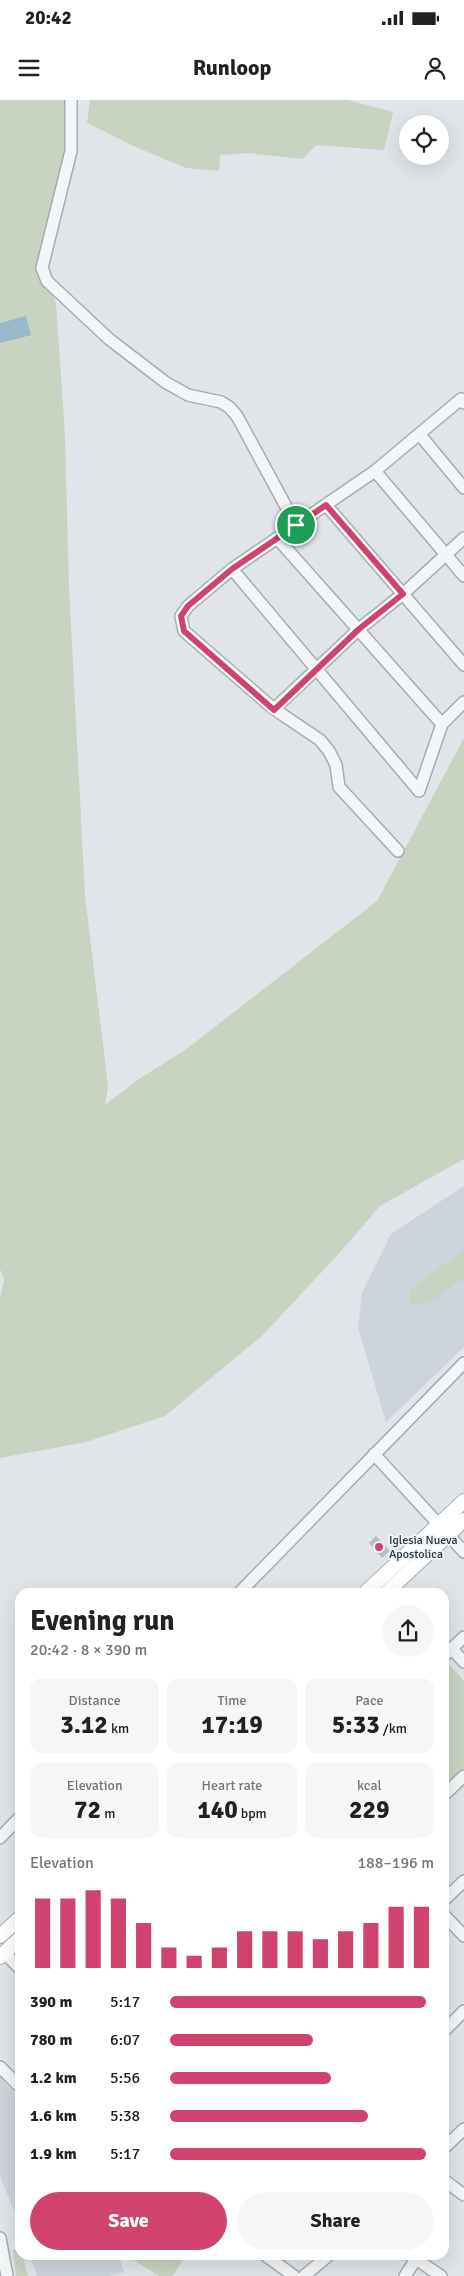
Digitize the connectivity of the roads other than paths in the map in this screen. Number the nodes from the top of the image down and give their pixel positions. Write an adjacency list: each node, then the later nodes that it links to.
1 (71, 100): 7 (street)
2 (464, 402): 3 (street)
3 (420, 435): 4 (street); 5 (street)
4 (375, 471): 6 (street); 10 (street)
5 (464, 488)
6 (326, 505): 7 (street); 13 (street)
7 (296, 525): 8 (street)
8 (278, 538): 11 (street); 14 (street)
9 (464, 538): 10 (street)
10 (446, 555): 12 (street); 13 (street)
11 (232, 569): 16 (street); 18 (street)
12 (464, 576)
13 (403, 594): 14 (street); 15 (street)
14 (359, 629): 16 (street); 19 (street)
15 (464, 665)
16 (317, 669): 18 (street); 19 (street)
17 (464, 702): 19 (street)
18 (274, 710): 20 (street)
19 (442, 724)
20 (398, 851)
21 (464, 1363): 22 (street)
22 (374, 1454): 25 (street); 27 (street)
23 (464, 1501): 25 (main road)
24 (464, 1520): 25 (main road)
25 (444, 1530): 26 (street); 28 (main road); 29 (main road)
26 (464, 1552)
27 (244, 1588)
28 (371, 1588)
29 (390, 1588)
30 (464, 1637): 31 (street)
31 (449, 1651)
32 (449, 1653): 33 (street)
33 (464, 1662)
34 (464, 1776): 35 (street)
35 (449, 1790)
36 (15, 1822): 37 (street)
37 (0, 1838)
38 (464, 1881): 39 (street)
39 (449, 1895)
40 (449, 1920): 43 (street)
41 (15, 1922): 42 (main road)
42 (0, 1936)
43 (464, 1936)
44 (15, 1943): 45 (main road)
45 (3, 1955): 46 (street)
46 (15, 1965)
47 (464, 2011): 48 (street)
48 (449, 2026)
49 (0, 2067): 50 (street)
50 (15, 2082)
51 (464, 2129): 52 (street)
52 (449, 2143)
53 (449, 2184): 54 (street)
54 (464, 2195)
55 (0, 2238): 60 (street)
56 (271, 2260): 61 (street)
57 (323, 2260): 62 (street)
58 (412, 2260): 63 (street)
59 (417, 2260): 64 (street)
60 (7, 2276)
61 (294, 2276)
62 (304, 2276)
63 (405, 2276)
64 (440, 2276)

